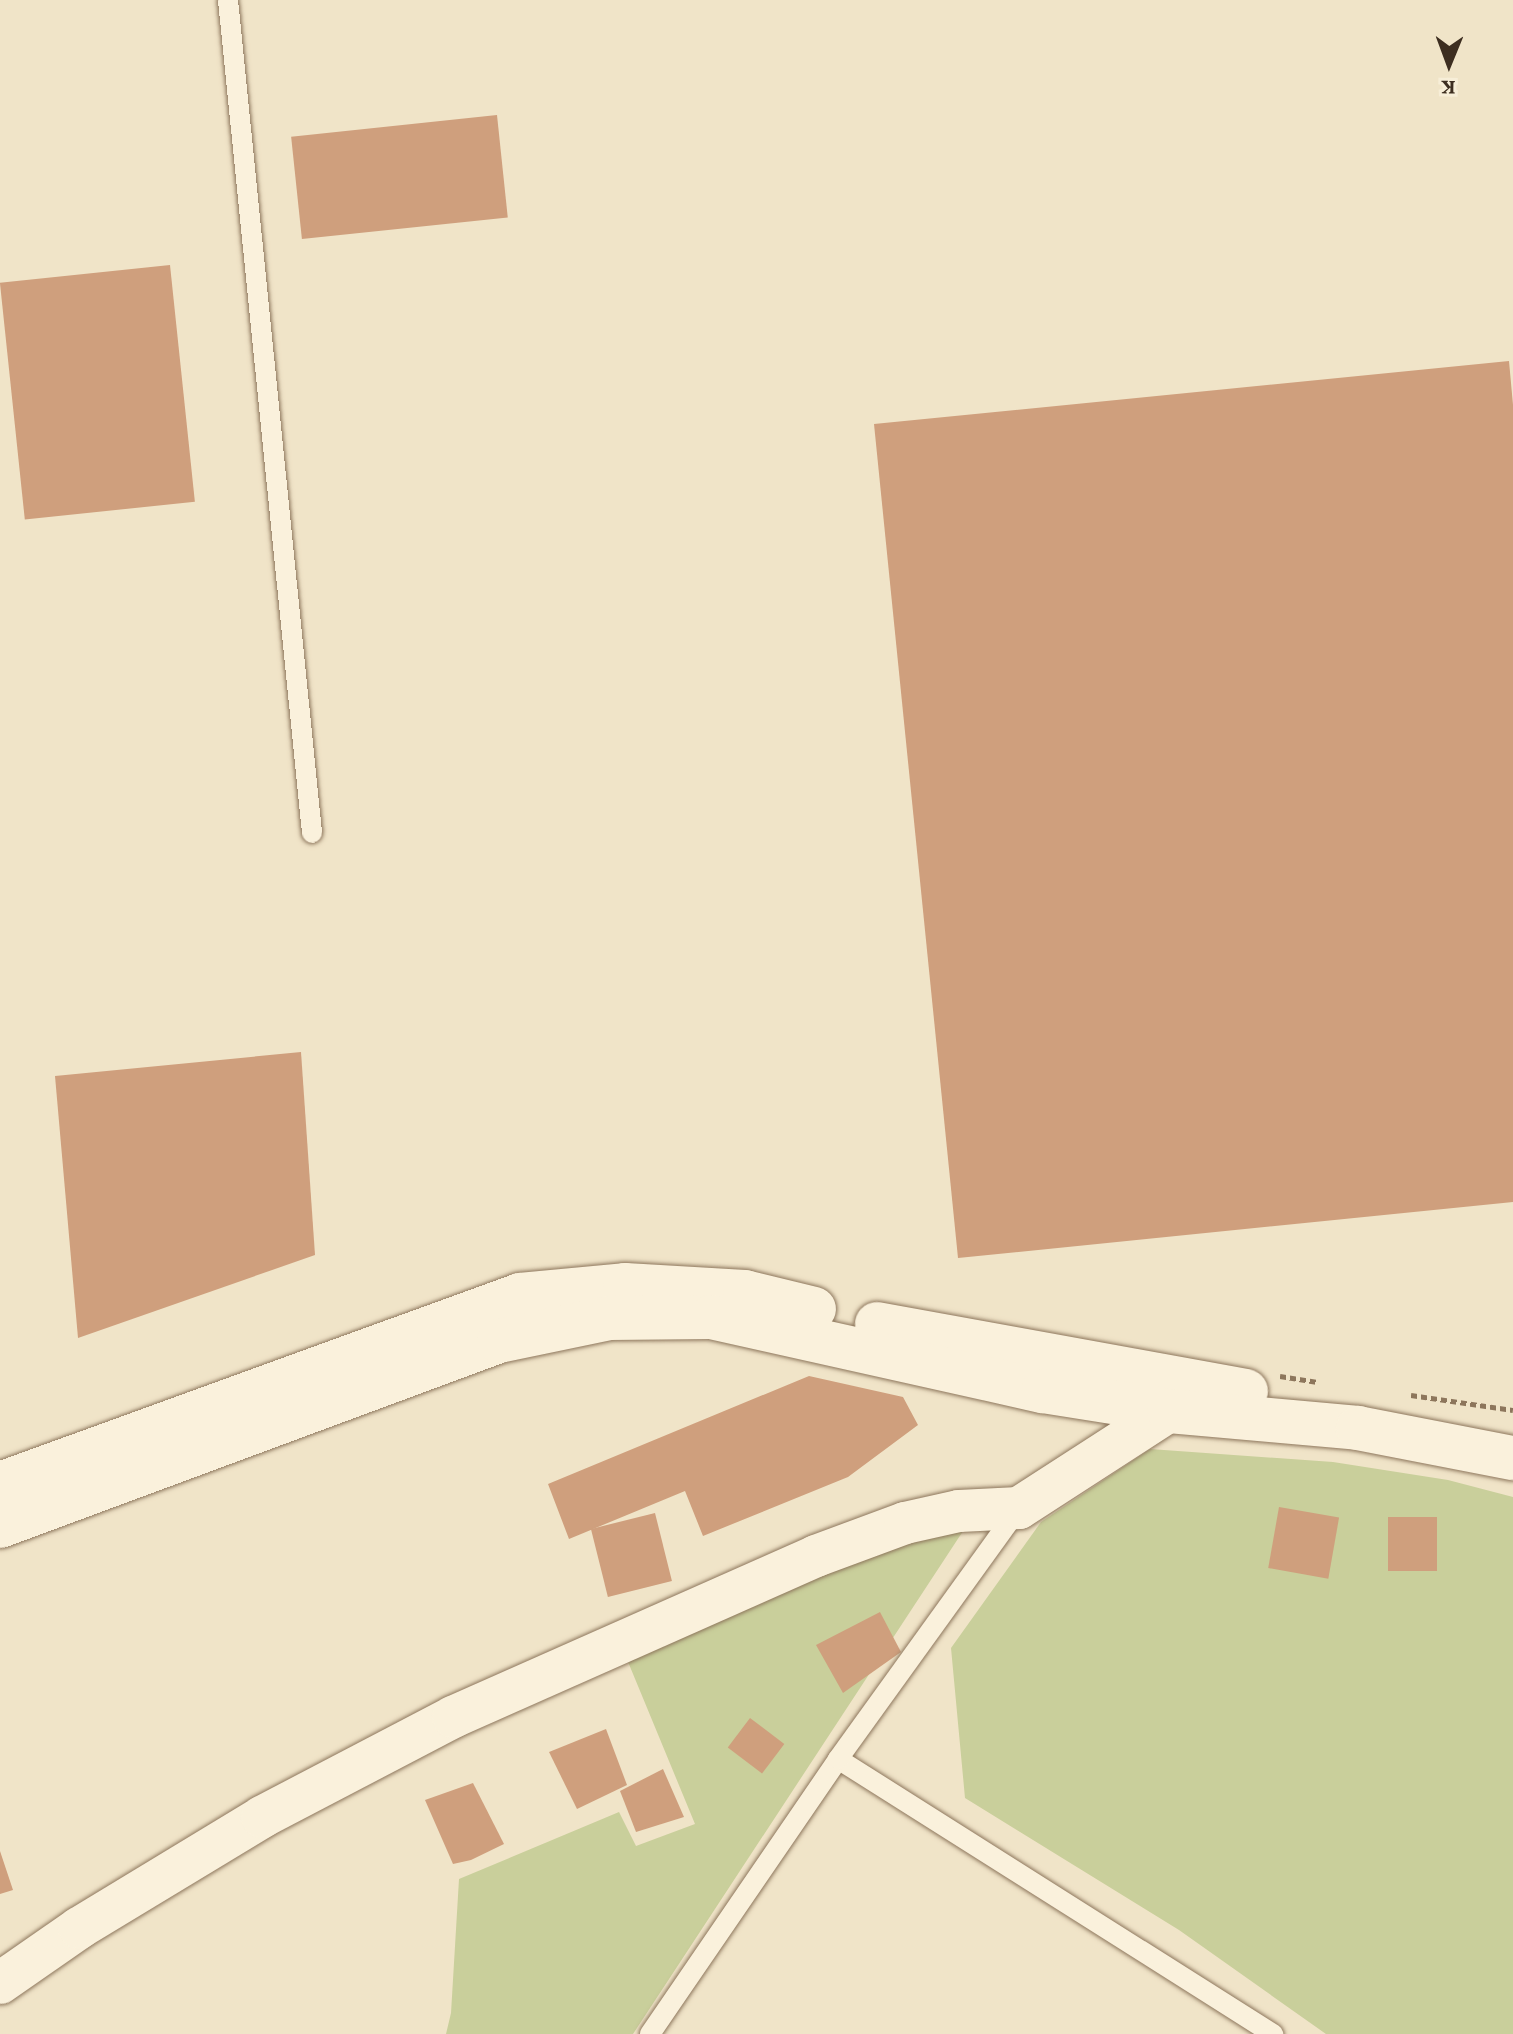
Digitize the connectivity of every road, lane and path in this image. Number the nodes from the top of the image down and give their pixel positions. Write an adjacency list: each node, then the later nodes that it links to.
1 (228, 0): 2 (lane)
2 (312, 833)
3 (1183, 1397): 4 (main road); 5 (main road); 6 (main road); 7 (street); 8 (main road)
4 (1513, 1431)
5 (1513, 1458)
6 (0, 1484)
7 (1019, 1508): 9 (lane); 10 (street)
8 (0, 1526)
9 (838, 1759): 11 (lane); 12 (lane)
10 (0, 1983)
11 (650, 2034)
12 (1273, 2034)

